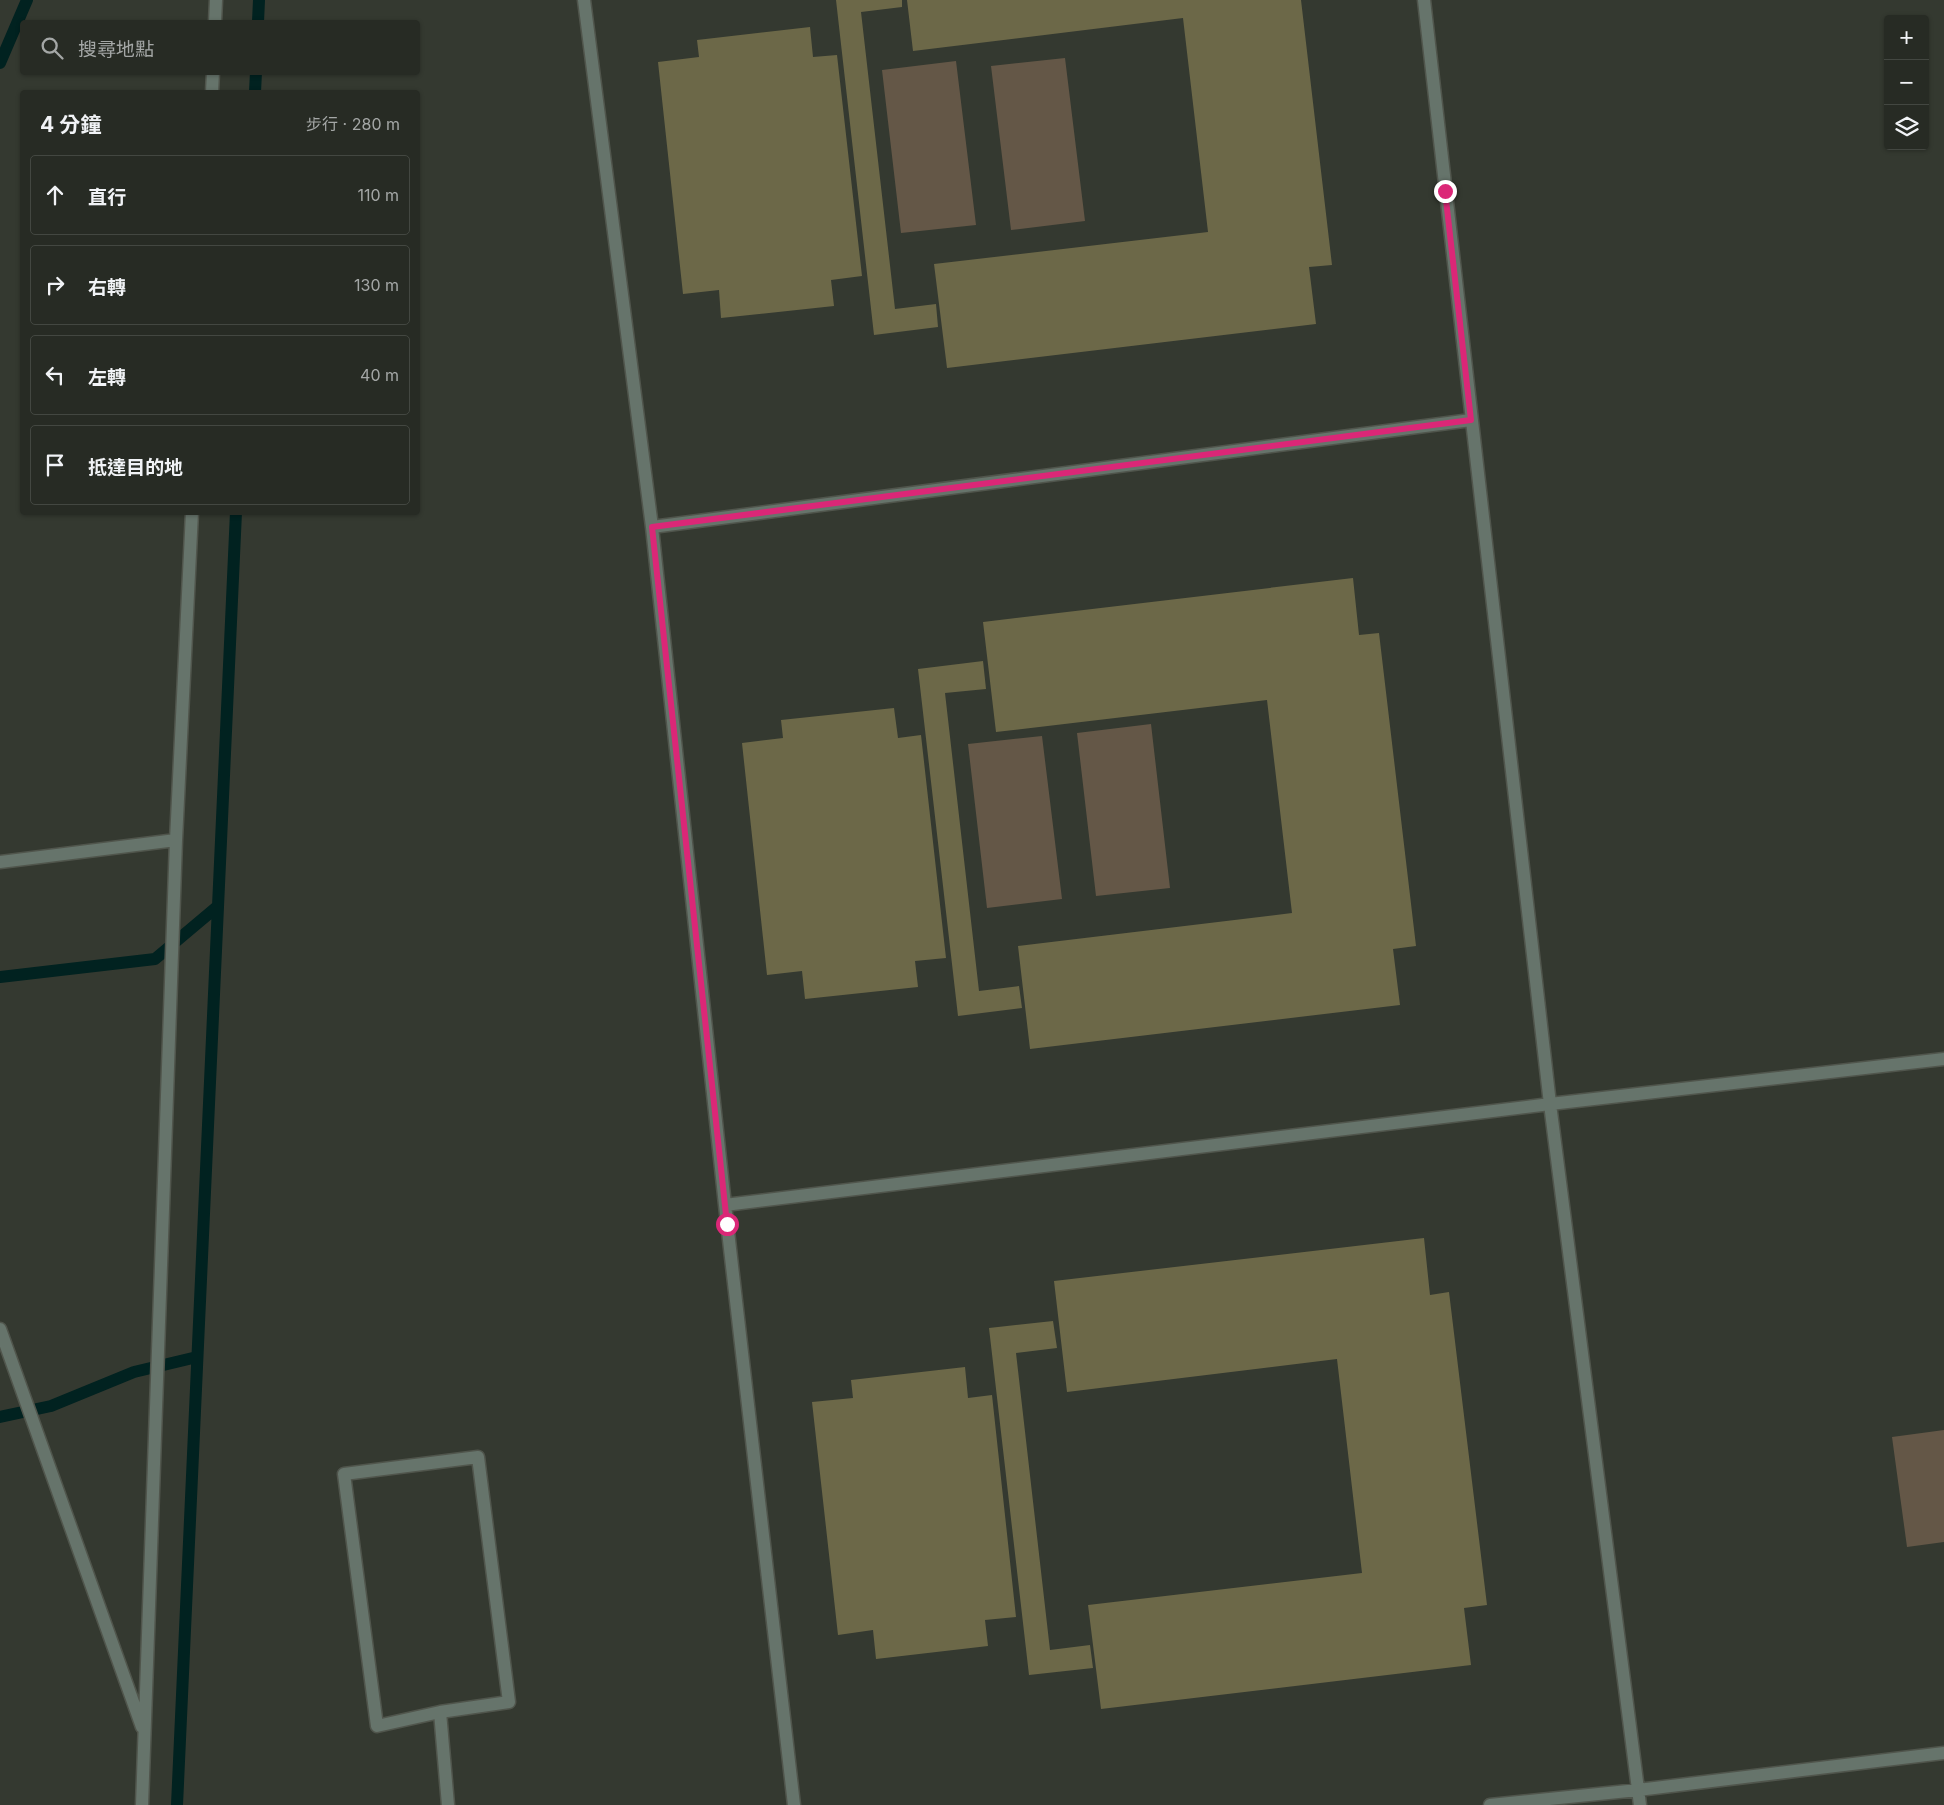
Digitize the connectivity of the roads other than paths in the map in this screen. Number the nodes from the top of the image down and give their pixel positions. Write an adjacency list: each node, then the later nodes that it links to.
1 (216, 0): 4 (street)
2 (584, 0): 9 (street)
3 (1424, 0): 7 (street)
4 (215, 20)
5 (213, 75): 6 (street)
6 (212, 90)
7 (1471, 420): 9 (street); 13 (street)
8 (192, 515): 10 (street)
9 (652, 527): 14 (street)
10 (176, 840): 11 (street); 17 (street)
11 (0, 862)
12 (1944, 1059): 13 (street)
13 (1550, 1104): 14 (street); 19 (street)
14 (725, 1205): 22 (street)
15 (0, 1329): 17 (street)
16 (440, 1712): 16 (street); 21 (street)
17 (144, 1734): 20 (street)
18 (1944, 1753): 19 (street)
19 (1638, 1790): 23 (street); 24 (street)
20 (142, 1805)
21 (448, 1805)
22 (794, 1805)
23 (1490, 1805)
24 (1640, 1805)

